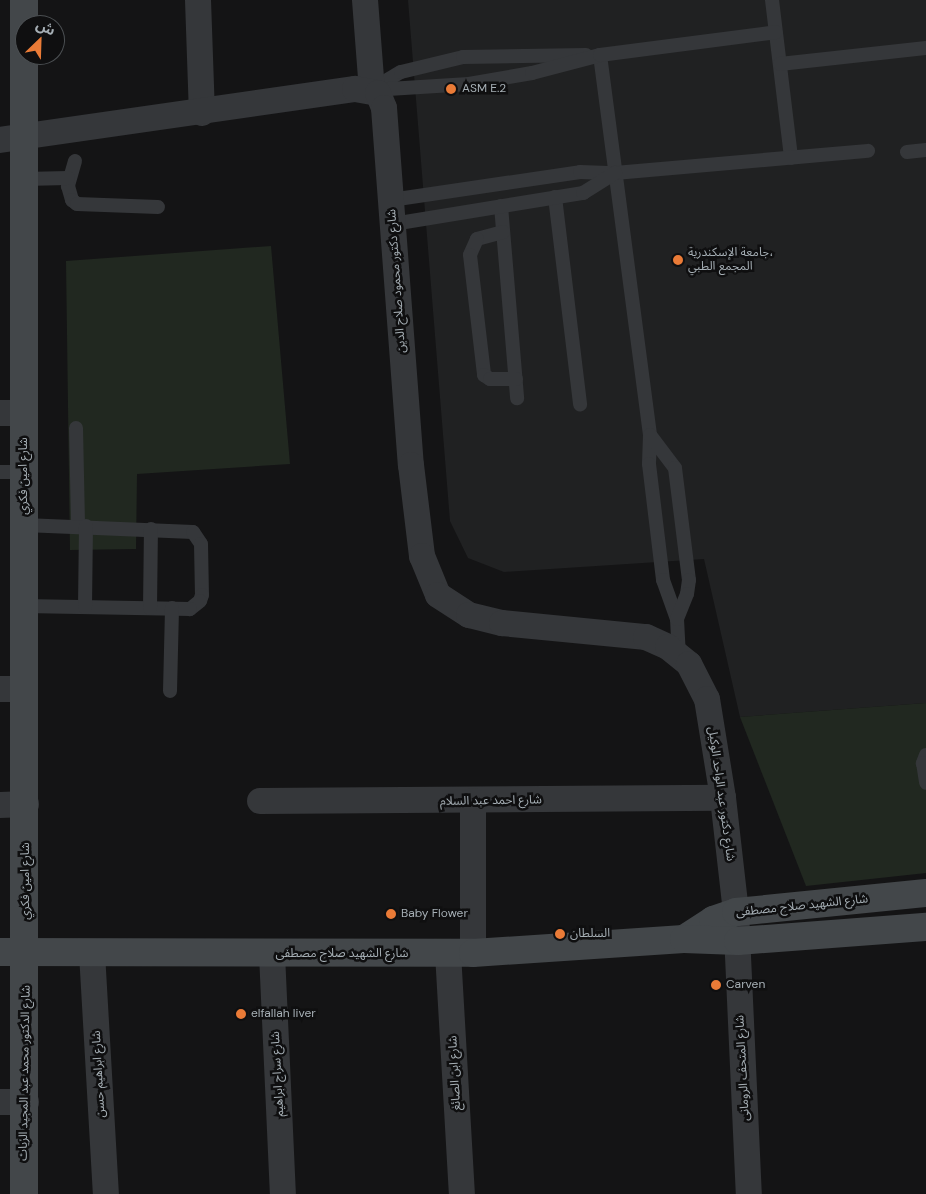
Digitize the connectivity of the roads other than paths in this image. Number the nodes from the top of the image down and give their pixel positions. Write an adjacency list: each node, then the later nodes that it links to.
1 (24, 0): 11 (street, شارع امين فكري)
2 (198, 0): 10 (street)
3 (365, 0): 9 (street)
4 (772, 0): 5 (lane)
5 (776, 32): 7 (lane); 8 (lane)
6 (926, 48): 8 (lane)
7 (600, 55): 9 (lane); 9 (lane); 17 (lane)
8 (780, 64): 15 (lane)
9 (372, 90): 10 (street); 23 (street, شارع دكتور محمود صلاح الدين)
10 (202, 113): 11 (street)
11 (13, 139): 19 (street, شارع امين فكري)
12 (926, 150): 14 (lane)
13 (868, 151): 15 (lane)
14 (907, 152)
15 (791, 158): 17 (lane)
16 (75, 161): 18 (lane)
17 (615, 173): 20 (lane); 23 (lane); 30 (lane)
18 (68, 178): 19 (lane); 22 (lane)
19 (24, 179): 28 (street, شارع امين فكري)
20 (555, 197): 21 (lane); 27 (lane)
21 (501, 206): 23 (lane); 24 (lane)
22 (158, 207)
23 (392, 212): 40 (street, شارع دكتور محمود صلاح الدين)
24 (503, 232): 25 (lane); 25 (lane)
25 (516, 379): 26 (lane)
26 (517, 398)
27 (580, 404)
28 (12, 413): 31 (street, شارع امين فكري)
29 (76, 428): 33 (lane)
30 (650, 435): 39 (lane); 39 (lane)
31 (12, 472): 32 (street, شارع امين فكري)
32 (24, 525): 33 (lane); 35 (street, شارع امين فكري)
33 (82, 526): 34 (lane); 36 (lane)
34 (151, 529): 37 (lane); 38 (lane)
35 (24, 606): 36 (lane); 41 (street, شارع امين فكري)
36 (84, 607): 37 (lane)
37 (150, 608): 38 (lane)
38 (172, 608): 42 (lane)
39 (677, 619): 40 (lane)
40 (679, 656): 45 (street, شارع دكتور عبد الواحد الوكيل)
41 (12, 689): 48 (street, شارع امين فكري)
42 (170, 690)
43 (926, 755): 44 (lane)
44 (926, 783)
45 (724, 798): 46 (street, شارع احمد عبد السلام); 50 (street, شارع دكتور عبد الواحد الوكيل)
46 (473, 801): 47 (street, شارع احمد عبد السلام); 56 (street, شارع ابن الصائغ)
47 (260, 802)
48 (13, 804): 54 (street, شارع امين فكري)
49 (926, 893): 50 (street, شارع الشهيد صلاح مصطفى)
50 (736, 912): 52 (street, شارع الشهيد صلاح مصطفى); 53 (street, شارع دكتور عبد الواحد الوكيل)
51 (926, 926): 53 (street, شارع الشهيد صلاح مصطفى)
52 (684, 939): 53 (street, شارع الشهيد صلاح مصطفى); 56 (street, شارع الشهيد صلاح مصطفى)
53 (738, 941): 63 (street, شارع المتحف الرومانى)
54 (13, 952): 55 (street, شارع الشهيد صلاح مصطفى); 58 (street, شارع الدكتور محمد عبد المجيد الزيات)
55 (92, 953): 57 (street, شارع الشهيد صلاح مصطفى); 60 (street, شارع ابراهيم حسن)
56 (461, 953): 57 (street, شارع الشهيد صلاح مصطفى); 62 (street, شارع ابن الصائغ)
57 (272, 954): 61 (street, شارع سراج ابراهيم)
58 (13, 1102): 59 (street, شارع الدكتور محمد عبد المجيد الزيات)
59 (24, 1194)
60 (106, 1194)
61 (283, 1194)
62 (462, 1194)
63 (749, 1194)

